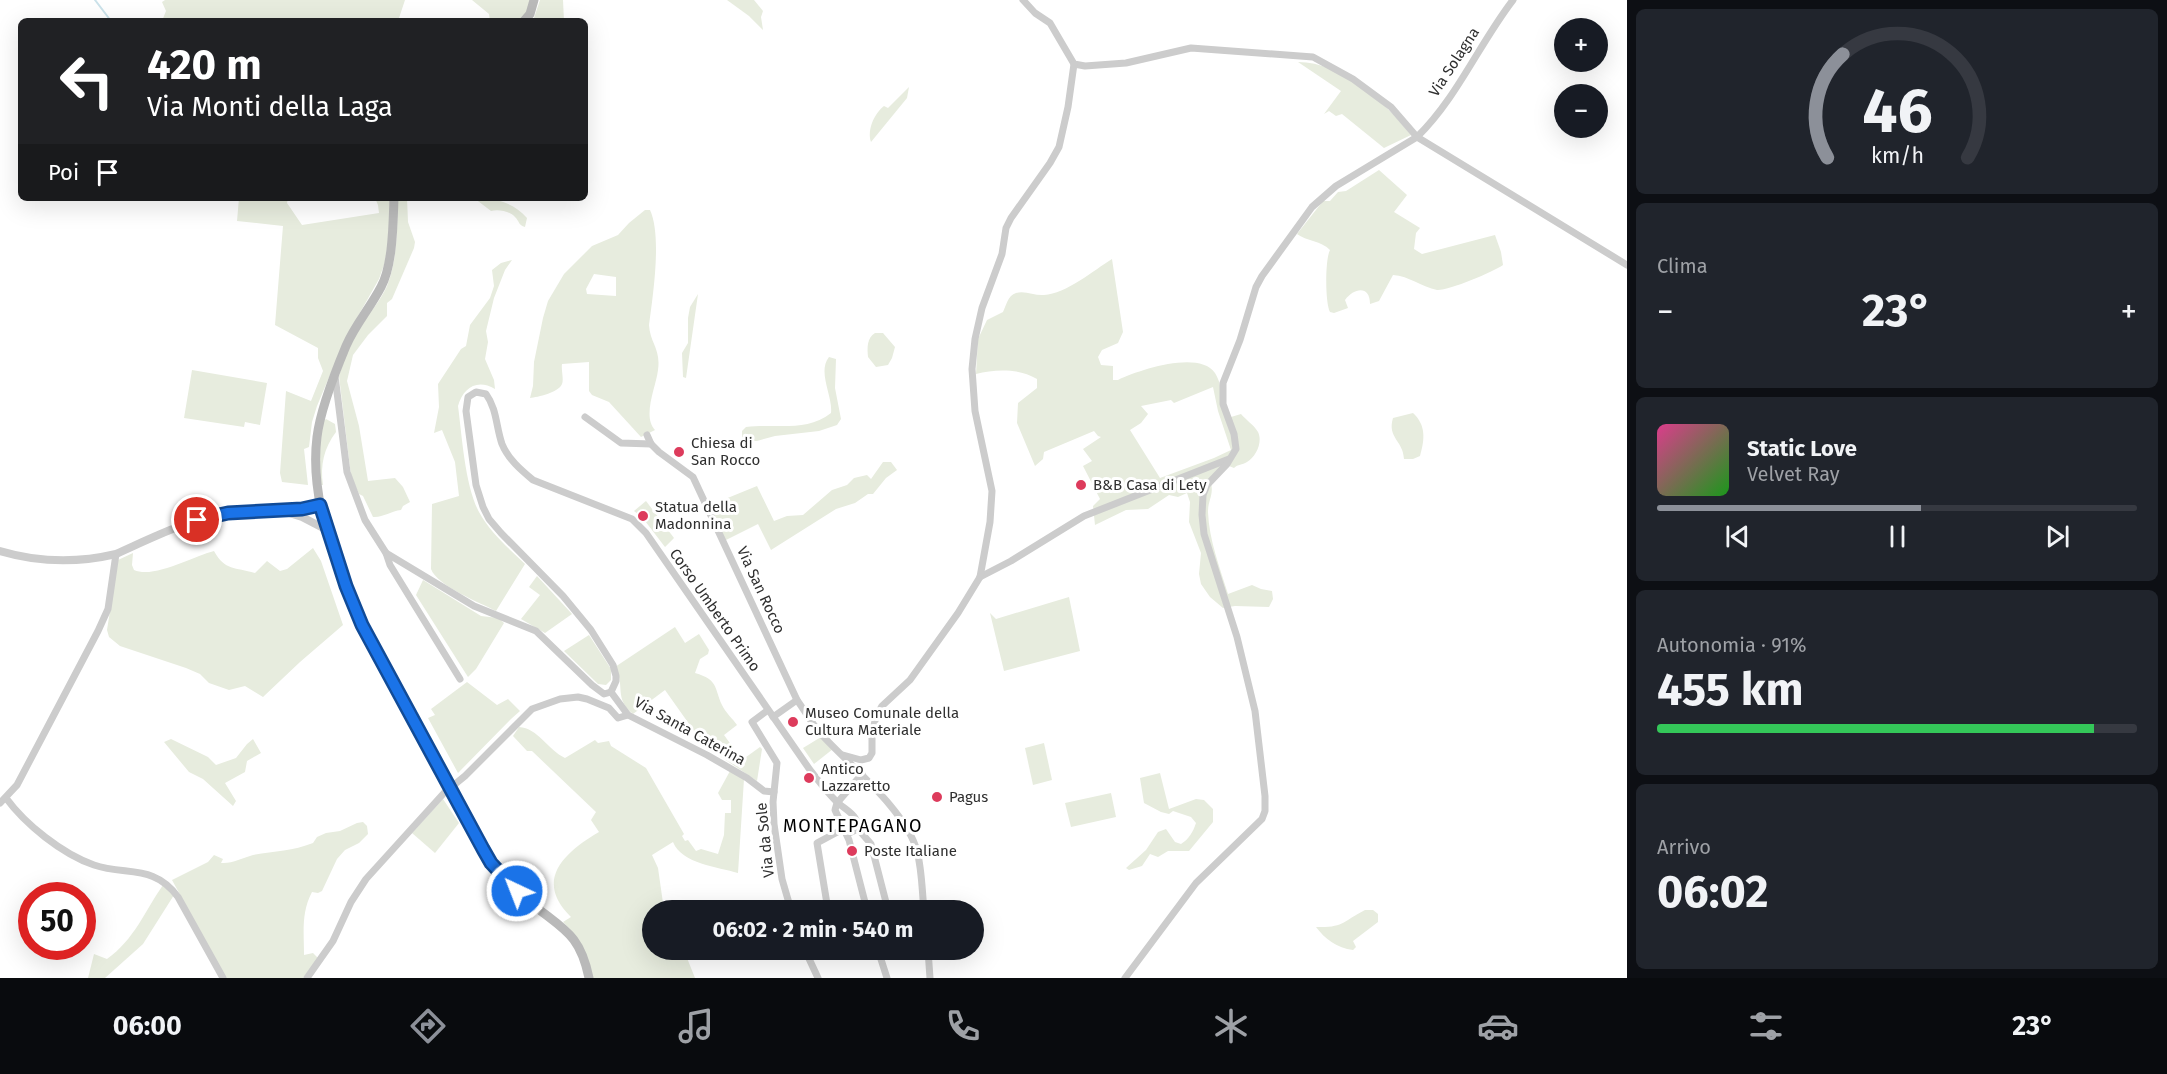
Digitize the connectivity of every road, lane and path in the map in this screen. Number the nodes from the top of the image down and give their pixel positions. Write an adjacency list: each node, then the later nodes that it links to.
1 (534, 0): 4 (main road)
2 (1023, 0): 5 (street)
3 (1513, 0): 6 (street, Via Solagna)
4 (527, 18)
5 (1074, 64): 6 (street); 22 (street)
6 (1417, 137): 8 (street); 15 (street)
7 (394, 201): 9 (main road)
8 (1627, 265)
9 (335, 376): 10 (main road); 12 (street, Via Santa Caterina)
10 (325, 406): 12 (street, Via Santa Caterina); 16 (main road)
11 (585, 417): 14 (street)
12 (340, 422): 20 (street, Via Santa Caterina)
13 (647, 435): 14 (street, Via San Rocco)
14 (651, 444): 25 (street, Via San Rocco)
15 (1230, 459): 22 (street); 51 (street)
16 (320, 505): 17 (street); 18 (main road)
17 (274, 509): 18 (street); 21 (street)
18 (327, 530): 31 (main road)
19 (0, 552): 21 (street)
20 (386, 553): 23 (street); 24 (street, Via Santa Caterina)
21 (116, 554): 33 (street)
22 (980, 577): 29 (street)
23 (460, 679)
24 (611, 692): 26 (street, Corso Umberto Primo); 27 (street, Via Santa Caterina)
25 (797, 700): 28 (street); 29 (street, Via San Rocco)
26 (768, 710): 28 (street, Corso Umberto Primo); 32 (street, Via da Sole)
27 (628, 715): 31 (street); 32 (street, Via Santa Caterina)
28 (773, 717): 34 (street, Corso Umberto Primo)
29 (843, 755): 30 (street, Via San Rocco)
30 (862, 774): 34 (street); 41 (street, Via San Rocco)
31 (451, 788): 46 (street); 47 (main road)
32 (774, 792): 37 (street, Via da Sole)
33 (3, 800): 45 (street)
34 (837, 803): 35 (street); 36 (street, Corso Umberto Primo)
35 (843, 829): 36 (street); 38 (street); 39 (street)
36 (858, 829): 40 (street, Corso Umberto Primo)
37 (787, 900)
38 (826, 900)
39 (864, 900)
40 (885, 900)
41 (923, 900)
42 (810, 960): 48 (street)
43 (881, 960): 49 (street)
44 (929, 960): 50 (street)
45 (223, 978)
46 (307, 978)
47 (589, 978)
48 (818, 978)
49 (887, 978)
50 (930, 978)
51 (1125, 978)

